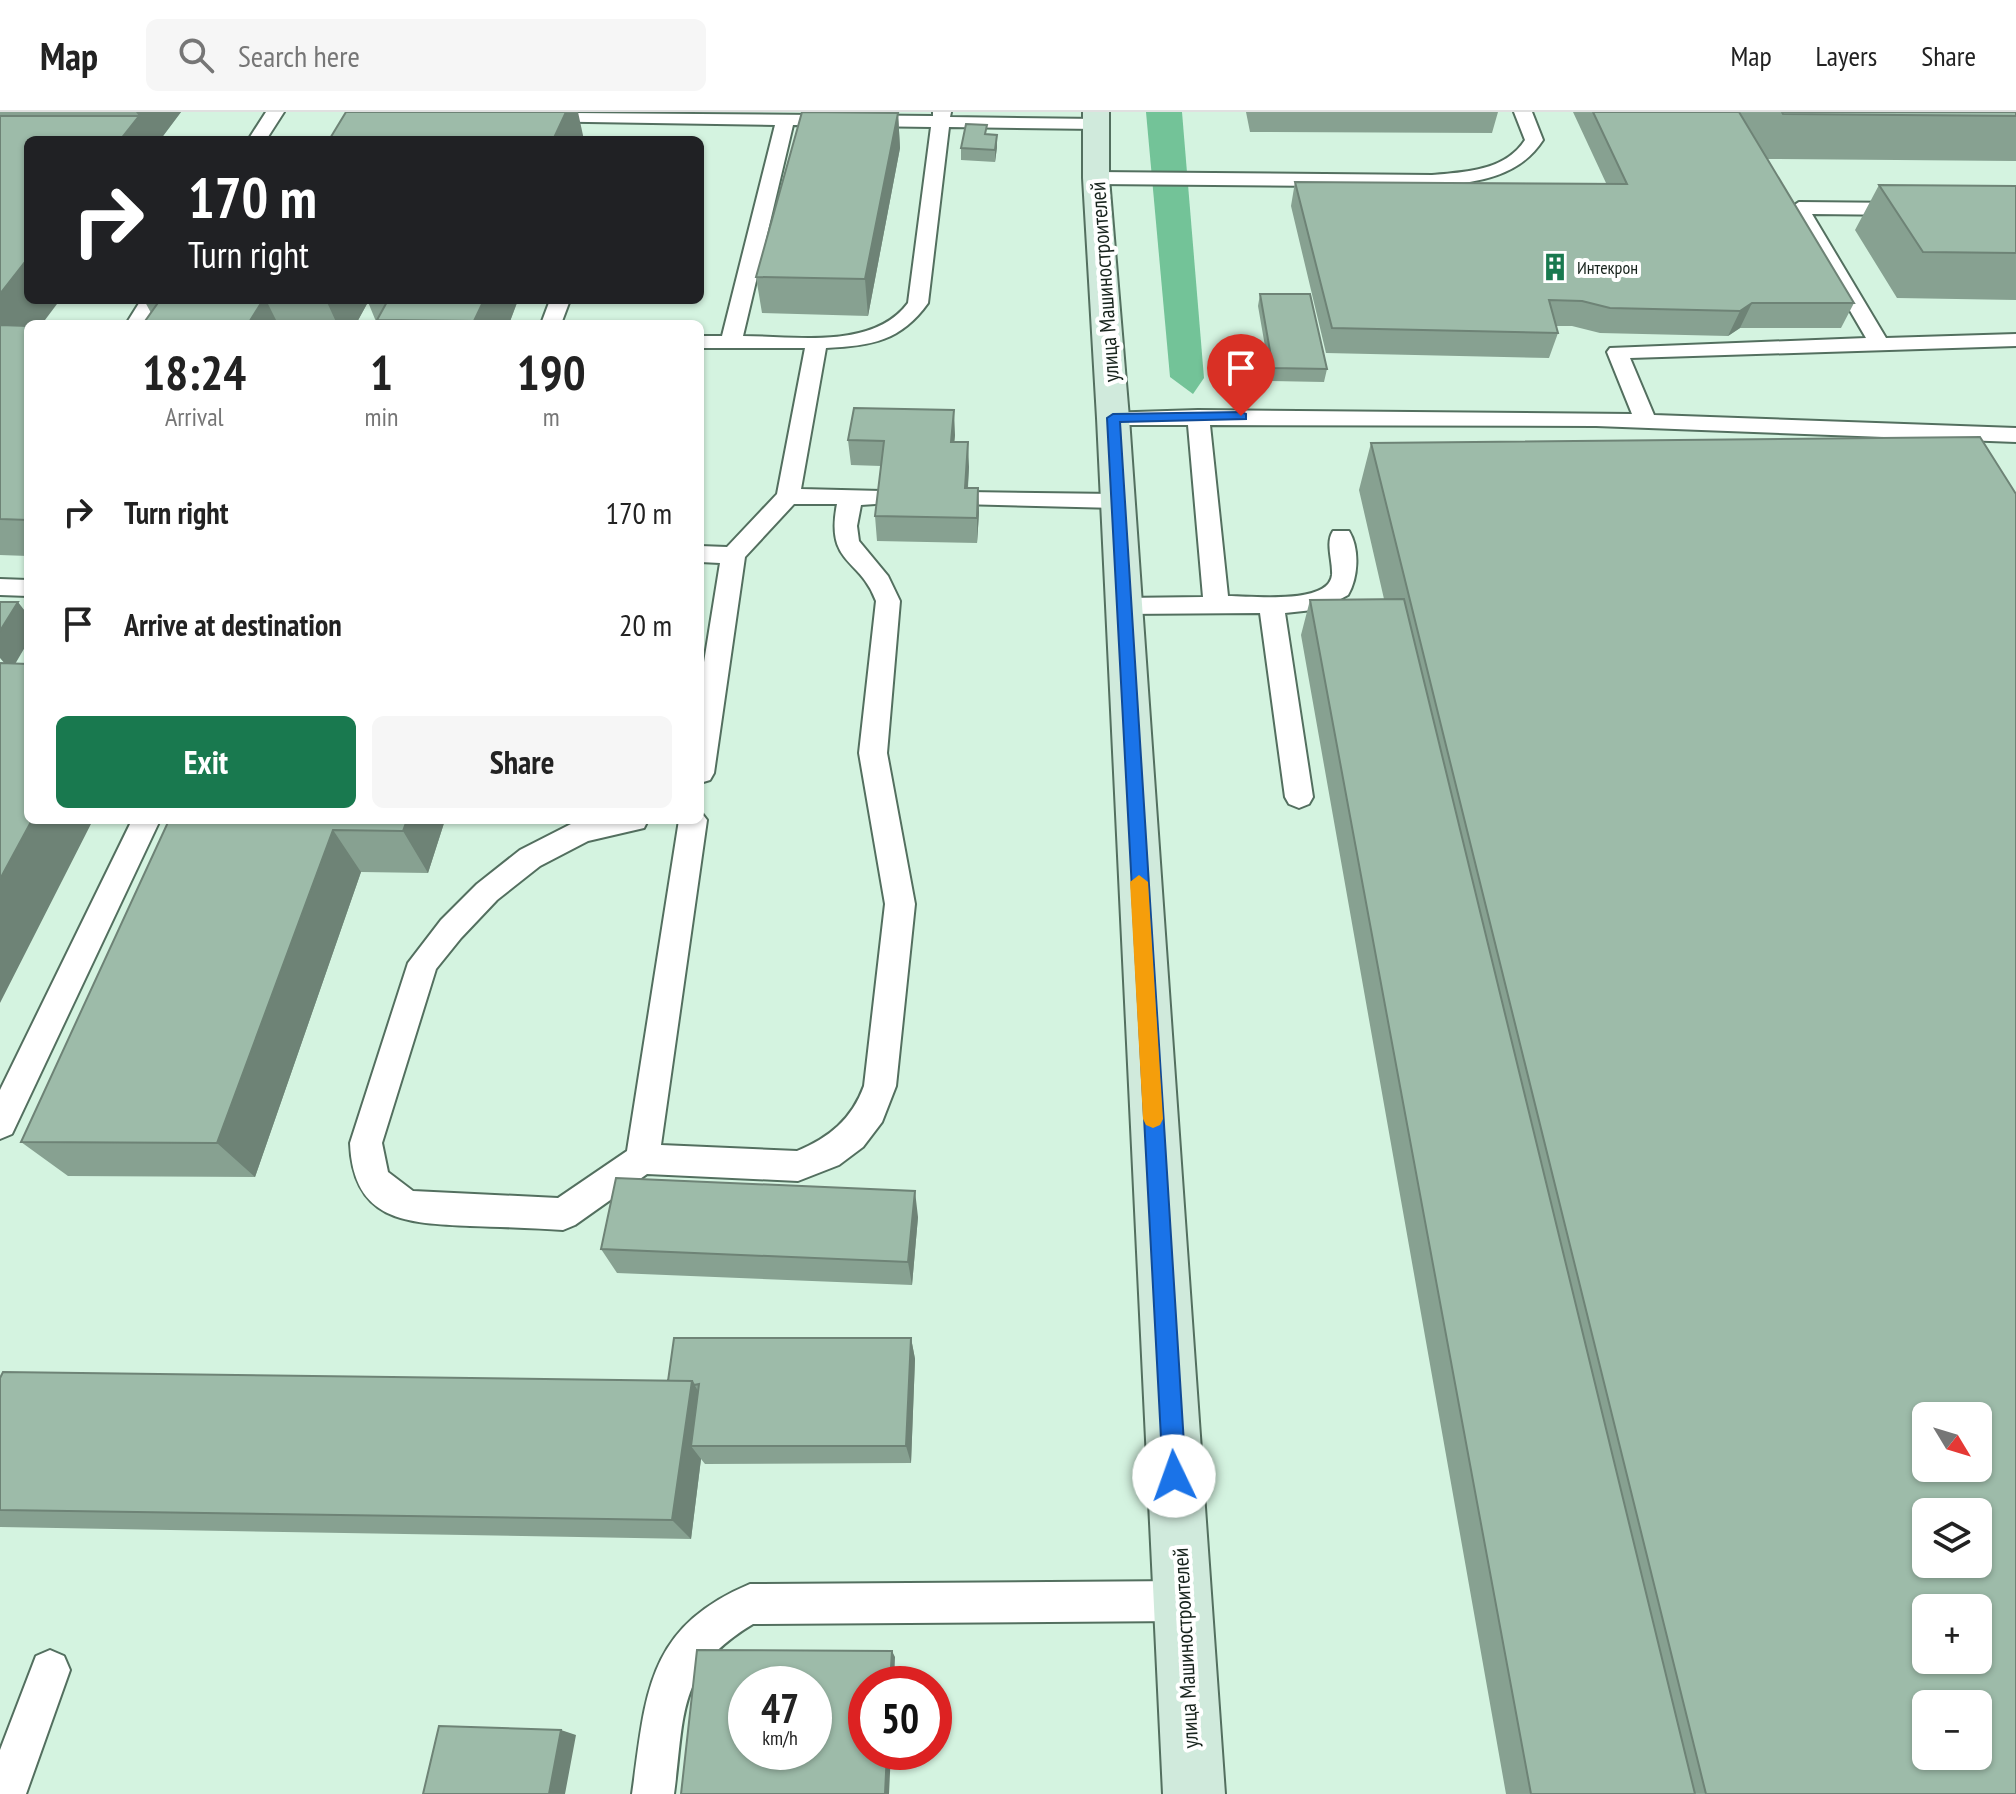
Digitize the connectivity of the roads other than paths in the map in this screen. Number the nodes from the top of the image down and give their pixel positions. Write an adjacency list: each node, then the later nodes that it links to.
1 (275, 112): 8 (lane)
2 (455, 112): 4 (lane)
3 (1523, 112): 10 (lane)
4 (622, 117): 7 (lane); 9 (lane)
5 (942, 117): 6 (lane); 7 (lane); 15 (lane)
6 (1096, 118): 10 (main road, улица Машиностроителей)
7 (785, 120): 14 (lane)
8 (260, 136)
9 (616, 136)
10 (1096, 178): 18 (main road, улица Машиностроителей)
11 (1923, 209): 16 (lane)
12 (2016, 340): 16 (lane)
13 (704, 342): 14 (lane)
14 (731, 342): 15 (lane)
15 (817, 342): 21 (lane)
16 (1879, 343): 19 (lane)
17 (1198, 417): 18 (lane); 19 (lane); 31 (lane)
18 (1113, 418): 25 (main road, улица Машиностроителей)
19 (1646, 421): 20 (lane)
20 (2016, 435)
21 (788, 496): 22 (lane); 28 (lane)
22 (850, 497): 23 (lane); 40 (lane)
23 (882, 498)
24 (967, 499): 25 (lane)
25 (1116, 501): 33 (main road, улица Машиностроителей)
26 (1341, 537): 32 (lane)
27 (704, 554): 28 (lane)
28 (733, 555): 34 (lane)
29 (0, 587): 30 (lane)
30 (24, 588)
31 (1216, 605): 32 (lane); 33 (lane)
32 (1271, 605): 35 (lane)
33 (1122, 606): 41 (main road, улица Машиностроителей)
34 (704, 747)
35 (1299, 797)
36 (144, 824): 39 (lane)
37 (616, 824): 40 (lane)
38 (692, 824): 40 (lane)
39 (0, 1124)
40 (642, 1159)
41 (1182, 1601): 44 (lane); 45 (main road, улица Машиностроителей)
42 (50, 1670): 43 (lane)
43 (5, 1794)
44 (653, 1794)
45 (1194, 1794)

